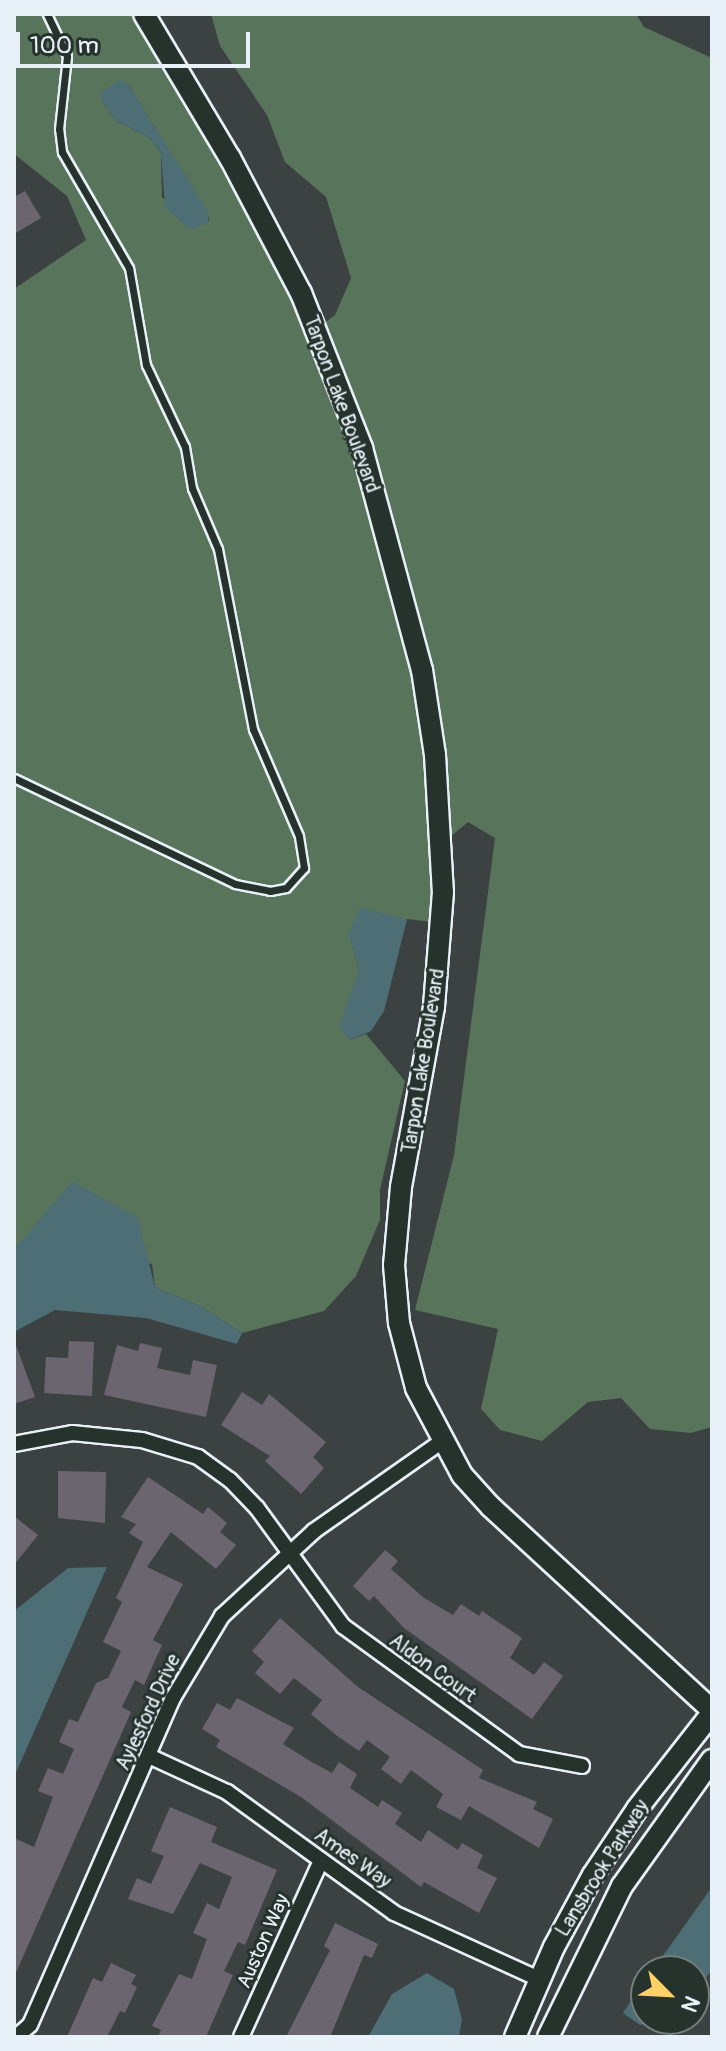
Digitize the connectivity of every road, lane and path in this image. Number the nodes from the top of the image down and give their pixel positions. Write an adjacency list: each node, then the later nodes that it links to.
1 (47, 14): 3 (lane)
2 (144, 14): 4 (street, Tarpon Lake Boulevard)
3 (14, 778)
4 (441, 1442): 6 (street, Aylesford Drive); 7 (street, Tarpon Lake Boulevard)
5 (14, 1444): 6 (street, Aldon Court)
6 (288, 1558): 8 (street, Aylesford Drive); 10 (street, Aldon Court)
7 (712, 1712): 12 (street, Lansbrook Parkway)
8 (149, 1756): 11 (street, Ames Way); 13 (street, Aylesford Drive)
9 (712, 1760): 16 (street, Lansbrook Parkway)
10 (582, 1766)
11 (321, 1861): 12 (street, Ames Way); 14 (street, Auston Way)
12 (541, 1980): 15 (street, Lansbrook Parkway)
13 (16, 2037)
14 (241, 2037)
15 (515, 2037)
16 (548, 2037)

